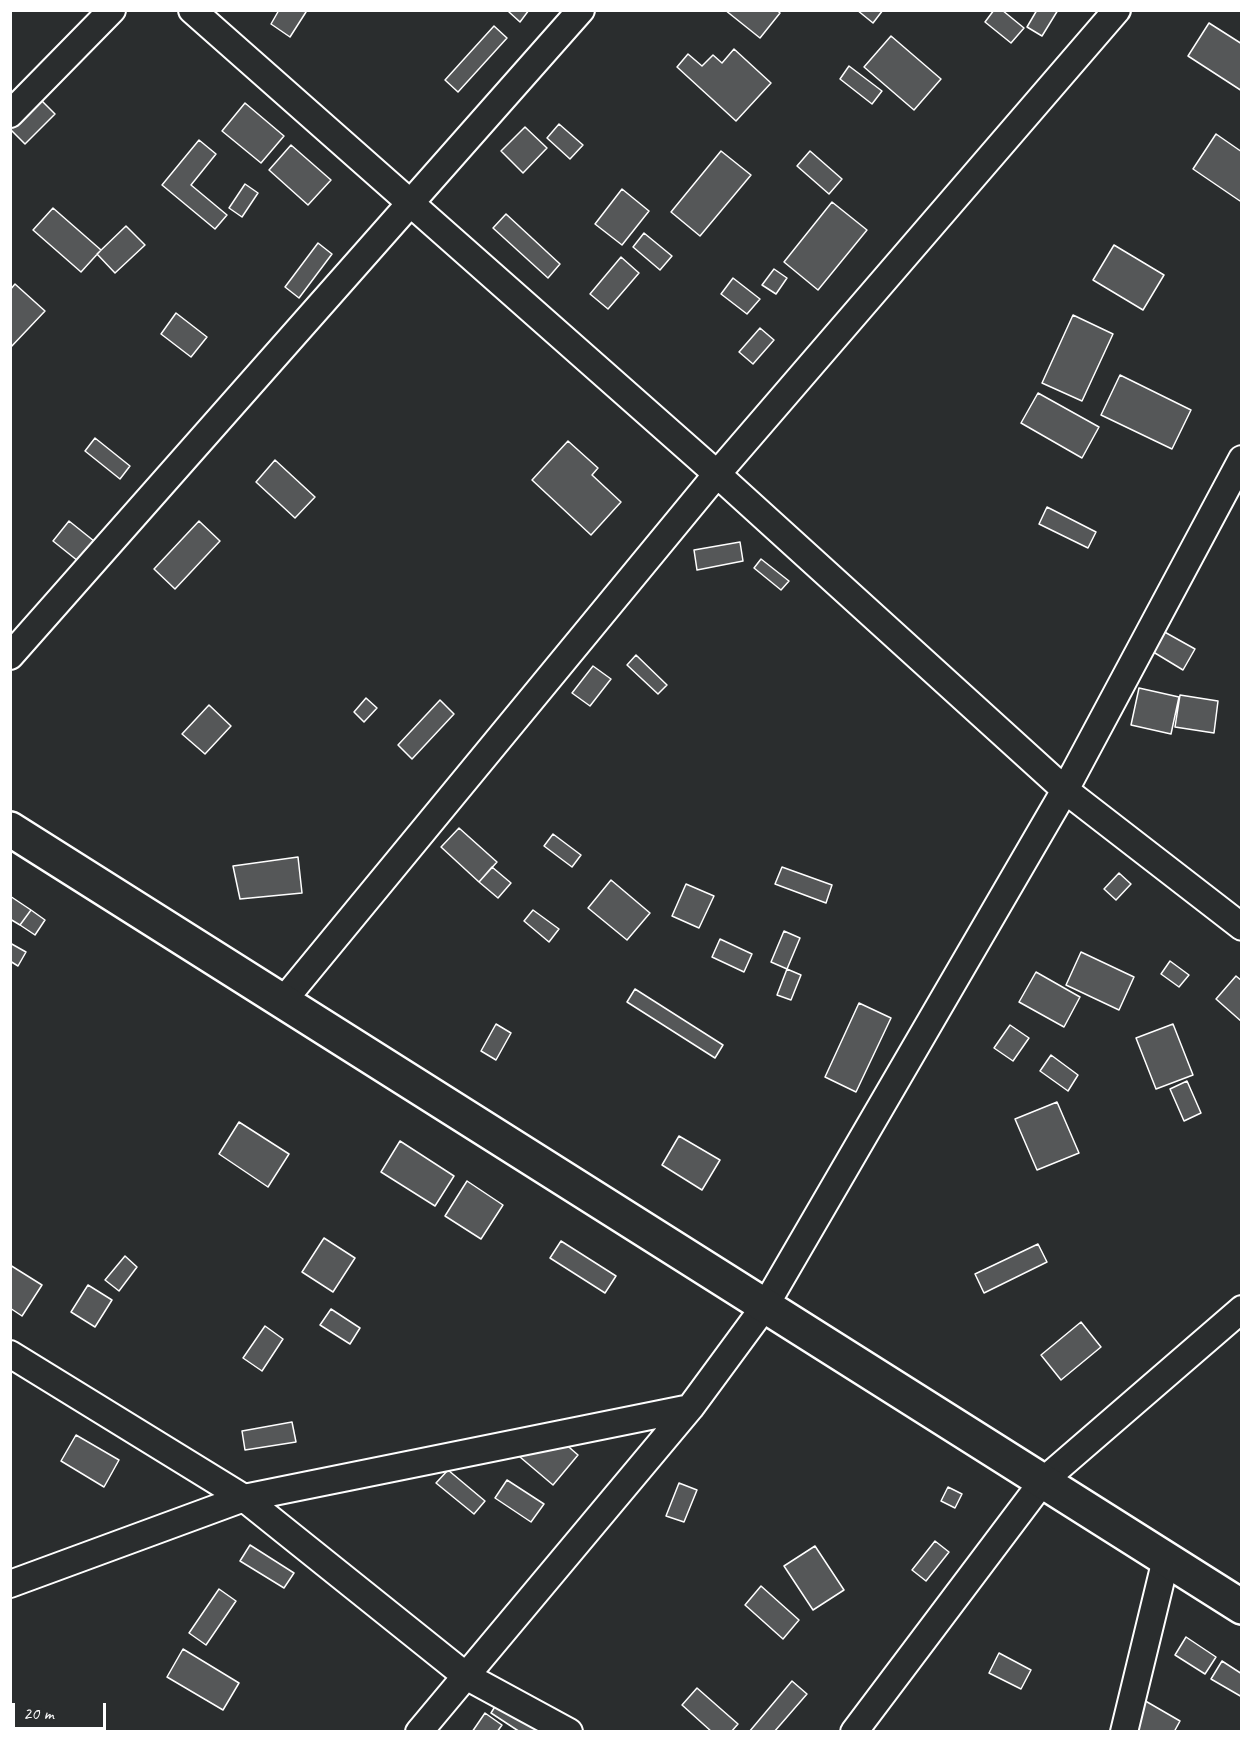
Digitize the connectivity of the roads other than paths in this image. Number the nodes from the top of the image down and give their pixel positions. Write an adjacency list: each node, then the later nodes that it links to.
1 (112, 10): 5 (street)
2 (192, 10): 6 (street)
3 (581, 10): 6 (street)
4 (1117, 10): 8 (street)
5 (10, 114)
6 (411, 204): 8 (street); 9 (street)
7 (1242, 459): 10 (street)
8 (717, 474): 10 (street); 13 (street)
9 (10, 656)
10 (1065, 790): 12 (street); 14 (street)
11 (10, 829): 13 (street)
12 (1242, 927)
13 (283, 1001): 14 (street)
14 (765, 1306): 17 (street); 18 (street)
15 (1242, 1309): 18 (street)
16 (10, 1354): 19 (street)
17 (690, 1407): 19 (street); 23 (street)
18 (1042, 1481): 20 (street); 26 (street)
19 (244, 1498): 21 (street); 23 (street)
20 (1166, 1559): 22 (street); 27 (street)
21 (10, 1584)
22 (1242, 1607)
23 (466, 1676): 24 (street); 25 (street)
24 (419, 1731)
25 (569, 1731)
26 (854, 1731)
27 (1124, 1731)

